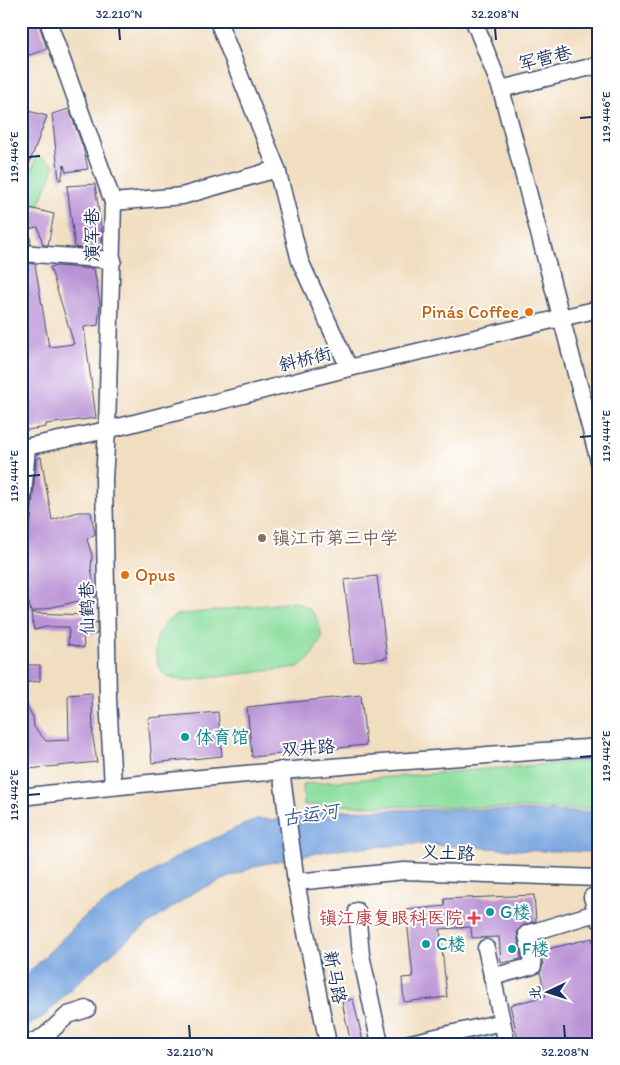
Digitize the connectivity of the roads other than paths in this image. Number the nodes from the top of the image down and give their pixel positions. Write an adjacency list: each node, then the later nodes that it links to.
1 (48, 21): 7 (street, 演军巷)
2 (218, 21): 6 (street)
3 (474, 21): 5 (street)
4 (599, 65): 5 (street, 军营巷)
5 (501, 89): 11 (street)
6 (277, 169): 7 (street); 12 (street)
7 (113, 202): 9 (street, 演军巷)
8 (21, 253): 9 (street)
9 (113, 260): 13 (street, 演军巷)
10 (599, 309): 11 (street, 斜桥街)
11 (560, 318): 12 (street, 斜桥街); 15 (street)
12 (349, 368): 13 (street, 斜桥街)
13 (108, 430): 14 (street, 斜桥街); 19 (street, 仙鹤巷)
14 (24, 447): 16 (street)
15 (599, 461)
16 (21, 520)
17 (599, 747): 18 (street, 双井路)
18 (281, 770): 19 (street, 双井路); 22 (street, 新马路)
19 (113, 786): 20 (street, 双井路)
20 (21, 797)
21 (599, 878): 22 (street, 义土路)
22 (296, 882): 30 (street, 新马路)
23 (598, 910): 26 (street)
24 (357, 911): 31 (street)
25 (486, 948): 26 (street)
26 (492, 977): 28 (street)
27 (87, 1009): 29 (street)
28 (502, 1022): 32 (street); 33 (street)
29 (28, 1044)
30 (328, 1044)
31 (380, 1044)
32 (406, 1044)
33 (507, 1044)

